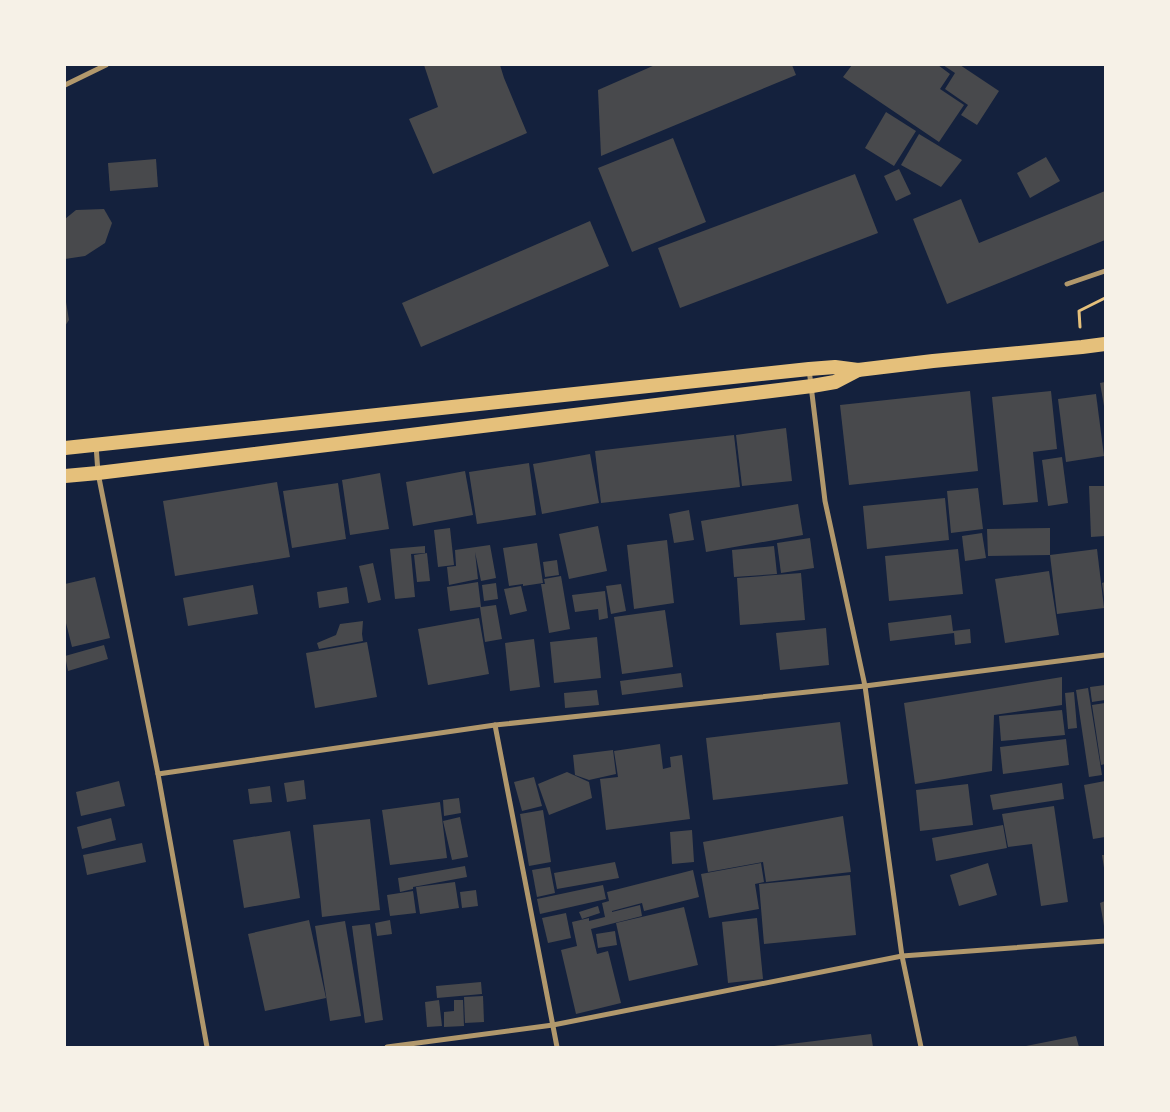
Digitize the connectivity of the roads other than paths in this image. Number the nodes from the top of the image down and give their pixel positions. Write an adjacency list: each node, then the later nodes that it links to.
1 (106, 65): 2 (street)
2 (65, 85)
3 (1105, 271): 4 (street)
4 (1067, 284)
5 (1105, 344): 7 (highway)
6 (809, 369): 7 (highway); 8 (street); 9 (highway)
7 (858, 370): 8 (highway)
8 (812, 386): 11 (highway); 14 (street)
9 (96, 445): 10 (highway); 11 (street)
10 (65, 448)
11 (98, 473): 12 (highway); 16 (street)
12 (65, 476)
13 (1105, 655): 14 (street)
14 (865, 686): 15 (street); 18 (street)
15 (496, 725): 16 (street); 19 (street)
16 (158, 774): 20 (street)
17 (1105, 941): 18 (street)
18 (902, 956): 19 (street); 23 (street)
19 (553, 1025): 21 (street); 22 (street)
20 (207, 1047)
21 (387, 1047)
22 (557, 1047)
23 (921, 1047)

